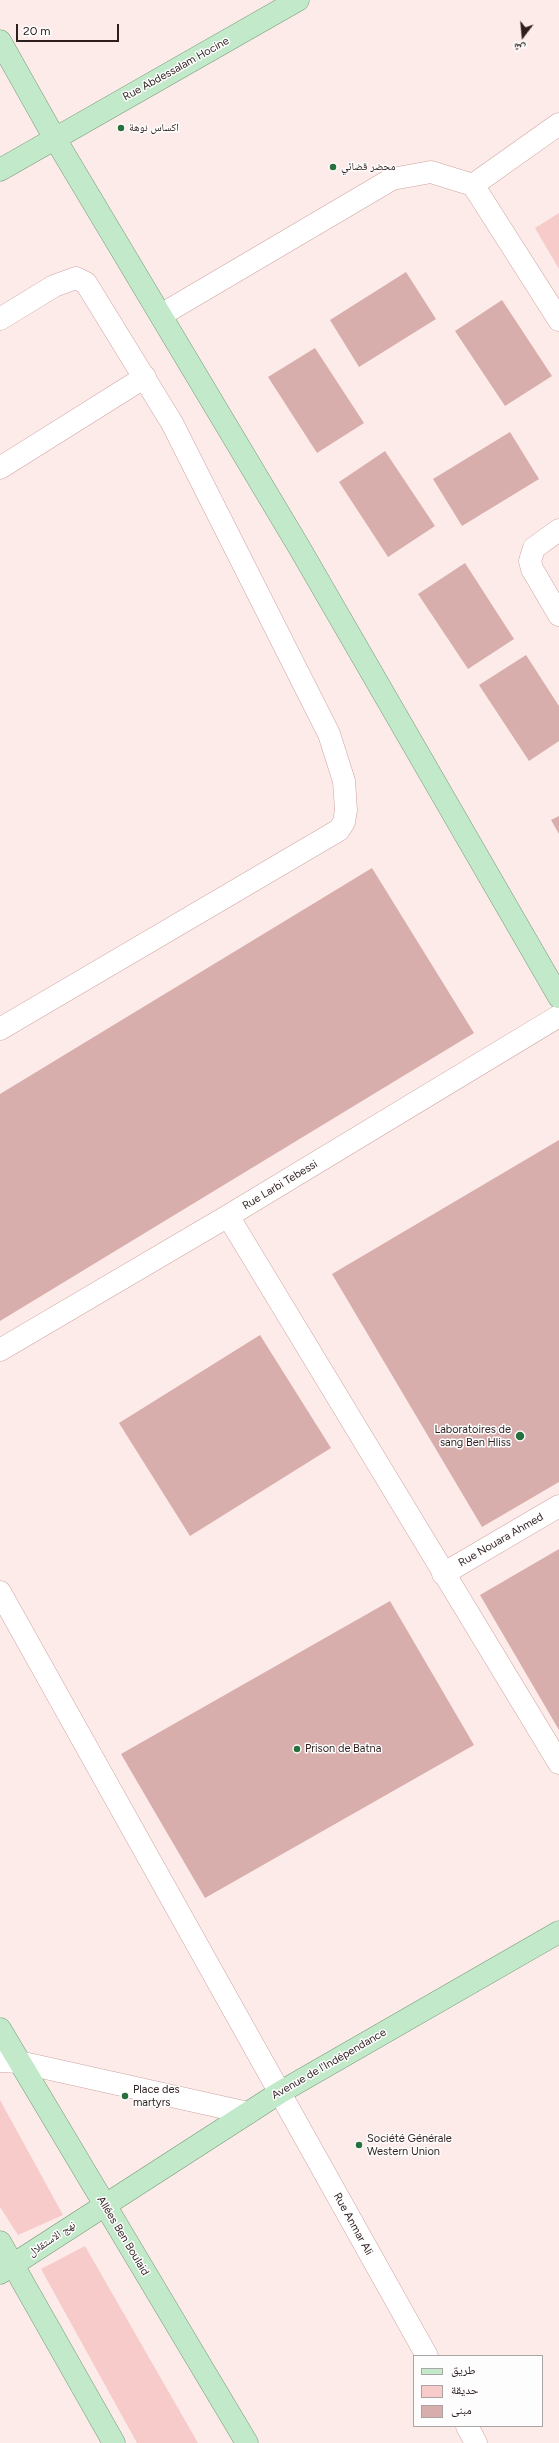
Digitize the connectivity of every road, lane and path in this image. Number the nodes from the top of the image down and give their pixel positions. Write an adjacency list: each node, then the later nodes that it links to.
1 (298, 0): 4 (main road, Rue Abdessalam Hocine)
2 (0, 41): 4 (main road)
3 (559, 124): 6 (street)
4 (54, 137): 5 (main road, Rue Abdessalam Hocine); 7 (main road)
5 (0, 170)
6 (473, 185): 7 (street); 9 (street)
7 (161, 315): 14 (main road)
8 (0, 319): 10 (street)
9 (559, 320)
10 (145, 376): 11 (street); 16 (street)
11 (0, 468)
12 (559, 530): 13 (street)
13 (559, 615)
14 (559, 997)
15 (559, 1016): 17 (street, Rue Larbi Tebessi)
16 (0, 1029)
17 (228, 1216): 18 (street, Rue Larbi Tebessi); 20 (street)
18 (0, 1350)
19 (559, 1506): 20 (street, Rue Nouara Ahmed)
20 (443, 1574): 22 (street)
21 (0, 1592): 26 (street, Rue Anmar Ali)
22 (559, 1763)
23 (559, 1932): 26 (main road, Avenue de l'Indépendance)
24 (0, 2029): 25 (main road, Allées Ben Boulaid)
25 (10, 2061): 27 (street); 28 (main road, Allées Ben Boulaid)
26 (279, 2093): 27 (main road, Avenue de l'Indépendance); 31 (street, Rue Anmar Ali)
27 (248, 2113): 28 (main road, Avenue de l'Indépendance)
28 (104, 2204): 30 (main road, نهج الاستقلال); 34 (main road, Allées Ben Boulaid)
29 (0, 2242): 30 (main road)
30 (7, 2269): 33 (main road)
31 (426, 2355)
32 (468, 2427): 35 (street)
33 (114, 2443)
34 (247, 2443)
35 (476, 2443)

